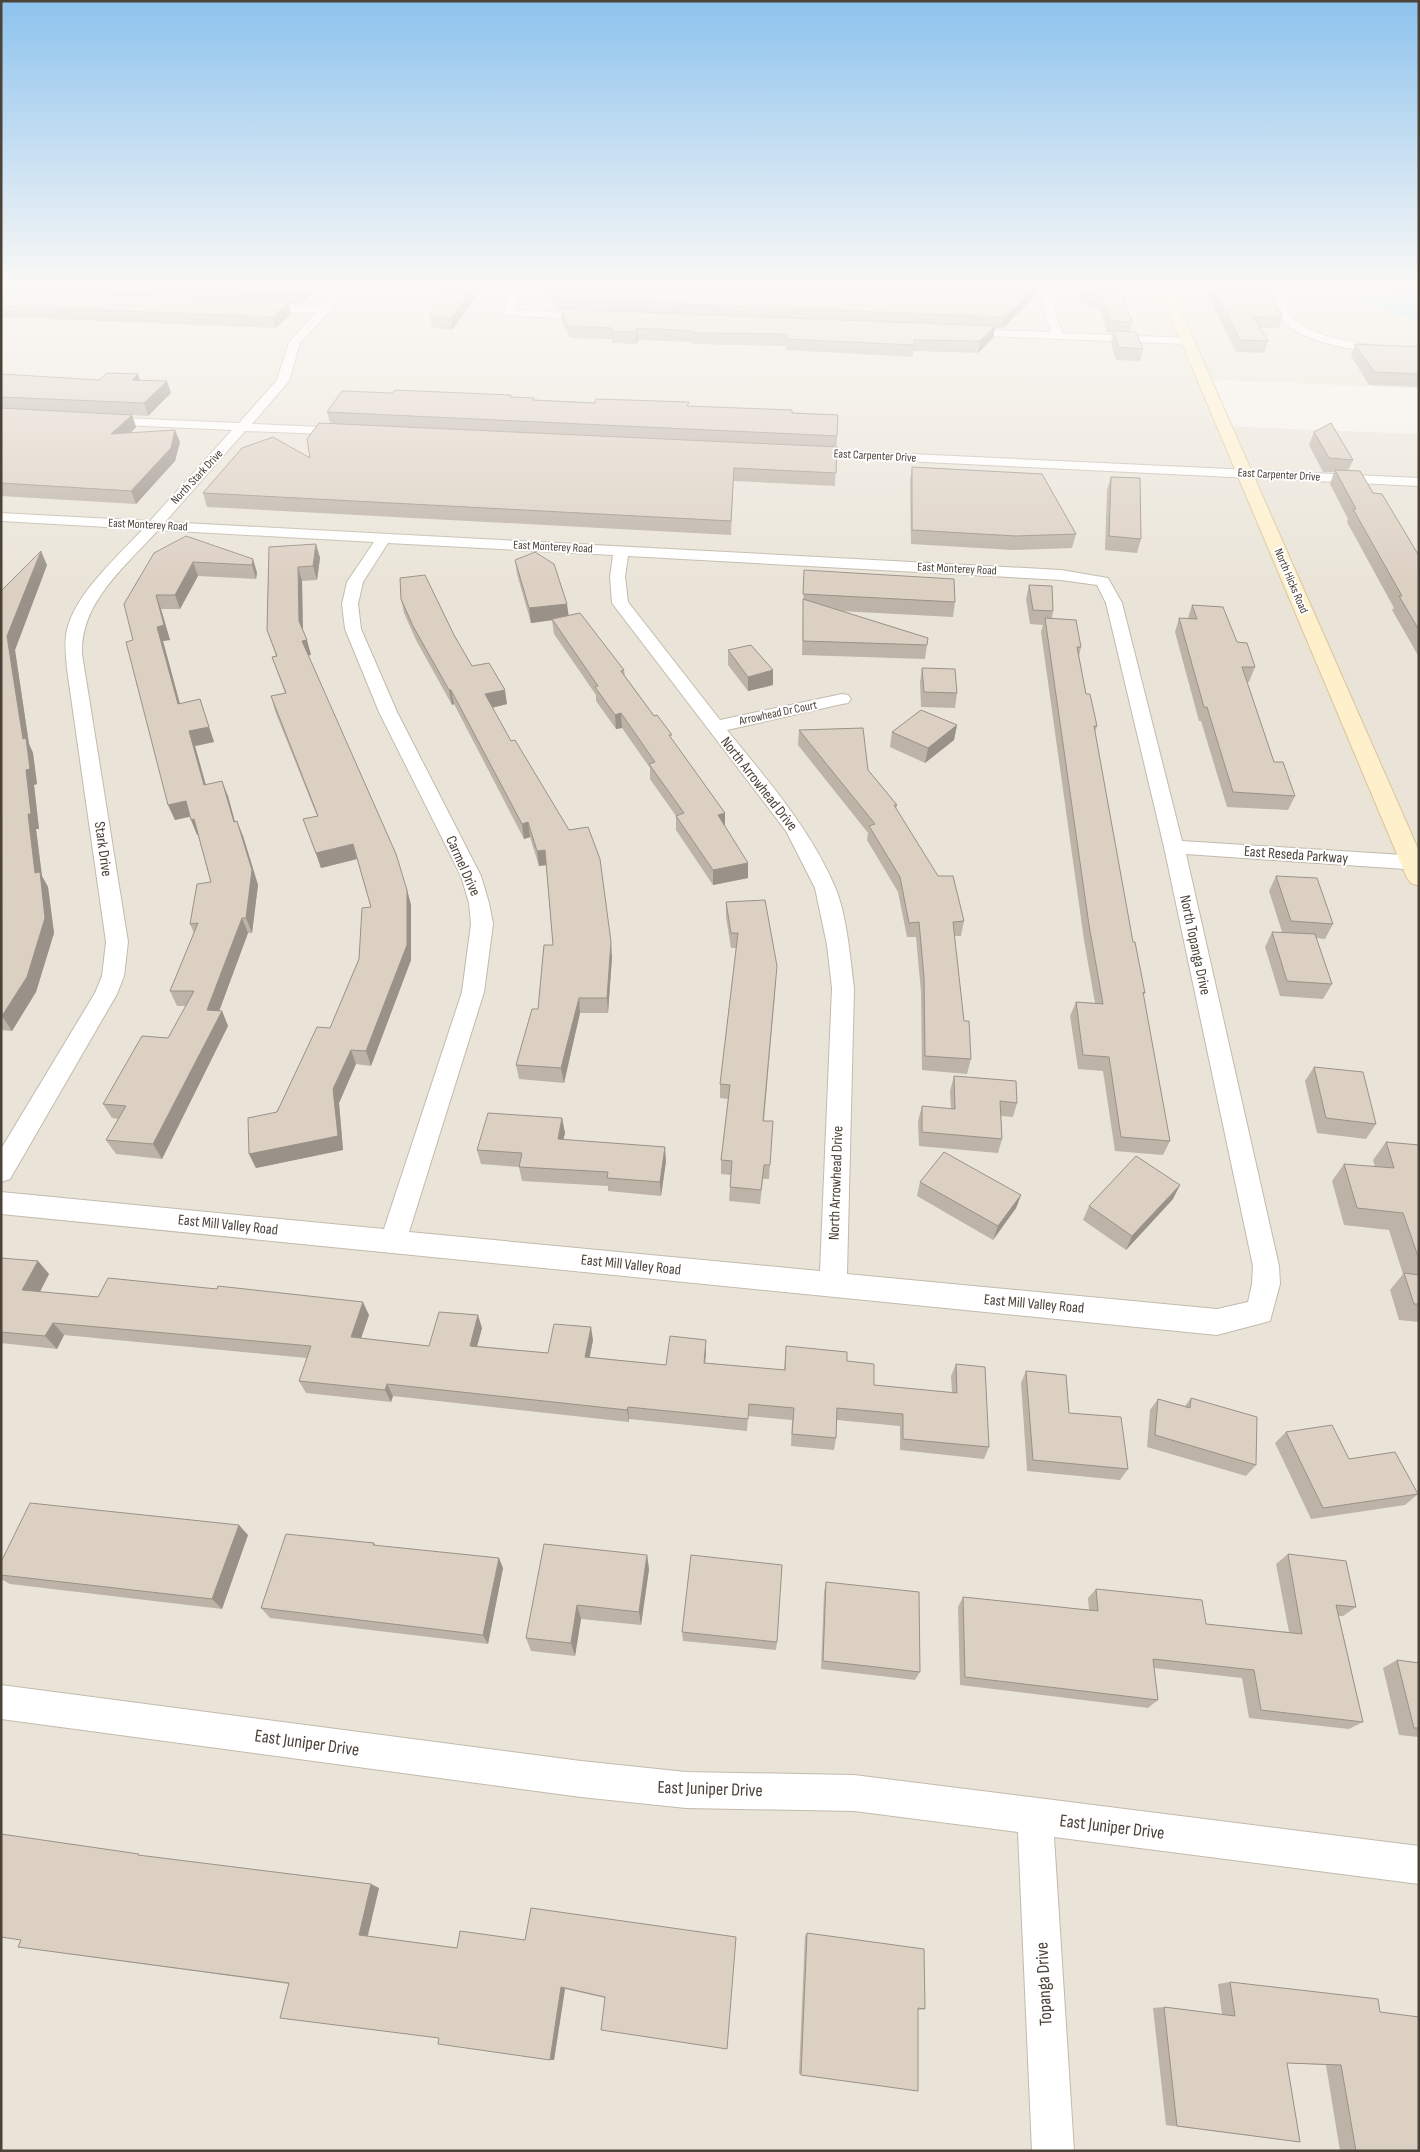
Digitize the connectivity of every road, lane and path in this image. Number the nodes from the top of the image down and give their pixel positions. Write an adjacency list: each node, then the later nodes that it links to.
1 (280, 384): 4 (street, North Stark Drive)
2 (1206, 384): 7 (main road, North Hicks Road)
3 (89, 419): 4 (street)
4 (243, 427): 5 (street); 11 (street, North Stark Drive)
5 (360, 432)
6 (787, 452): 7 (street, East Carpenter Drive)
7 (1244, 473): 8 (street, East Carpenter Drive); 18 (main road, North Hicks Road)
8 (1413, 482): 9 (street)
9 (1419, 500)
10 (1, 517): 11 (street, East Monterey Road)
11 (152, 525): 12 (street, East Monterey Road); 19 (street, Stark Drive)
12 (384, 538): 13 (street, East Monterey Road); 21 (street, Carmel Drive)
13 (622, 551): 14 (street, East Monterey Road); 16 (street, North Arrowhead Drive)
14 (1103, 581): 17 (street, North Topanga Drive)
15 (842, 699): 16 (street, Arrowhead Dr Court)
16 (715, 727): 22 (street, North Arrowhead Drive)
17 (1174, 847): 18 (street, East Reseda Parkway); 23 (street, North Topanga Drive)
18 (1417, 868)
19 (1, 1172)
20 (1, 1203): 21 (street, East Mill Valley Road)
21 (393, 1241): 22 (street, East Mill Valley Road)
22 (833, 1285): 23 (street, East Mill Valley Road)
23 (1260, 1312)
24 (1, 1702): 25 (street, East Juniper Drive)
25 (1035, 1817): 26 (street, East Juniper Drive); 27 (street, Topanga Drive)
26 (1419, 1865)
27 (1054, 2151)

